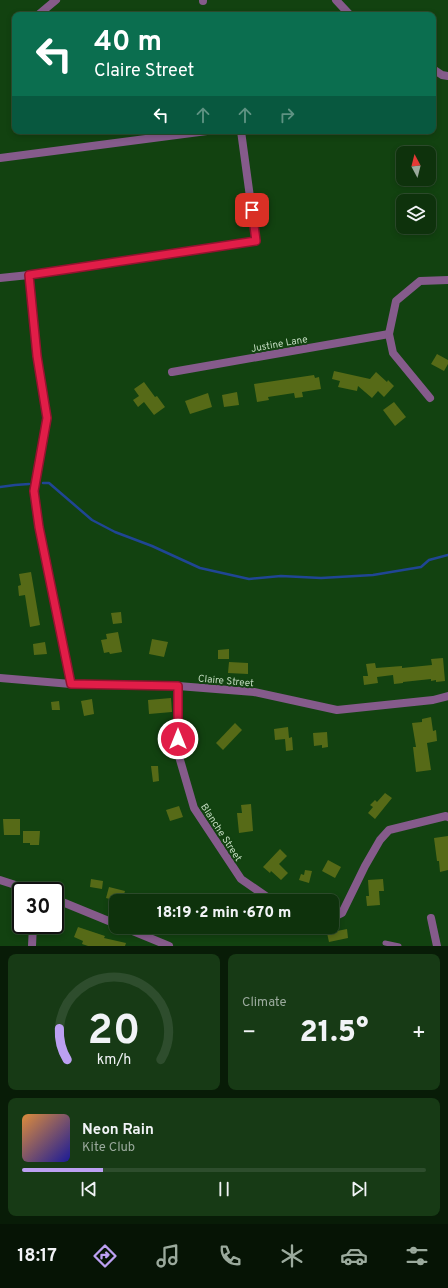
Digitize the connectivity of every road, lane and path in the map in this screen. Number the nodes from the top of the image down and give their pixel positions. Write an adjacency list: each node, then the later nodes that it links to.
1 (56, 0): 3 (street)
2 (336, 0): 4 (street)
3 (42, 12)
4 (347, 12)
5 (436, 71): 6 (street)
6 (448, 76)
7 (183, 134): 9 (street)
8 (241, 134): 10 (street)
9 (0, 158)
10 (29, 275): 11 (street); 17 (street)
11 (0, 278)
12 (448, 280): 13 (street)
13 (389, 334): 14 (street, Justine Lane); 15 (street)
14 (172, 372)
15 (430, 398)
16 (0, 678): 17 (street, Claire Street)
17 (71, 684): 18 (street, Claire Street)
18 (178, 686): 19 (street, Claire Street); 23 (street, Blanche Street)
19 (448, 696)
20 (448, 817): 25 (street)
21 (0, 880): 22 (street)
22 (12, 884)
23 (263, 894)
24 (64, 903): 27 (street)
25 (339, 914)
26 (431, 918): 34 (street)
27 (109, 921)
28 (33, 934): 31 (street)
29 (140, 934): 32 (street)
30 (385, 943): 33 (lane)
31 (32, 946)
32 (169, 946)
33 (399, 946)
34 (437, 946)

